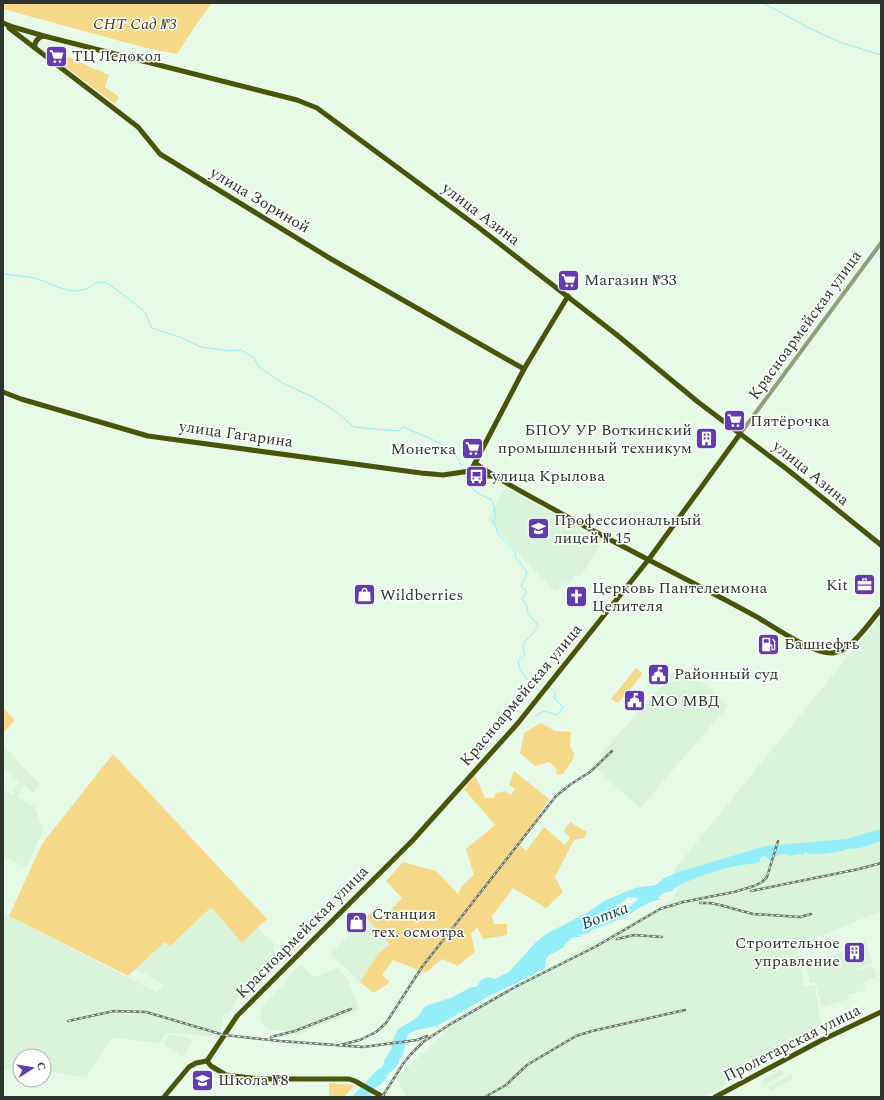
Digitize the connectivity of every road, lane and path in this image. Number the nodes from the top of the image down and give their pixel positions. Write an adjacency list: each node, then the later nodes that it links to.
1 (3, 23): 2 (main road, улица Азина); 3 (main road, улица Зориной)
2 (44, 36): 3 (main road); 5 (main road, улица Азина)
3 (35, 48): 6 (main road, улица Зориной)
4 (881, 243): 8 (street, Красноармейская улица)
5 (568, 296): 6 (main road); 8 (main road, улица Азина)
6 (524, 369): 9 (main road)
7 (3, 392): 10 (main road, улица Гагарина)
8 (740, 434): 12 (main road, улица Азина); 13 (main road, Красноармейская улица)
9 (475, 463): 10 (main road); 11 (main road)
10 (470, 471): 11 (main road)
11 (493, 476): 13 (main road)
12 (881, 545)
13 (649, 559): 14 (main road); 16 (main road, Красноармейская улица)
14 (881, 609)
15 (881, 1012): 19 (main road, Пролетарская улица)
16 (207, 1061): 17 (main road); 18 (main road)
17 (380, 1096)
18 (164, 1097)
19 (715, 1097)

